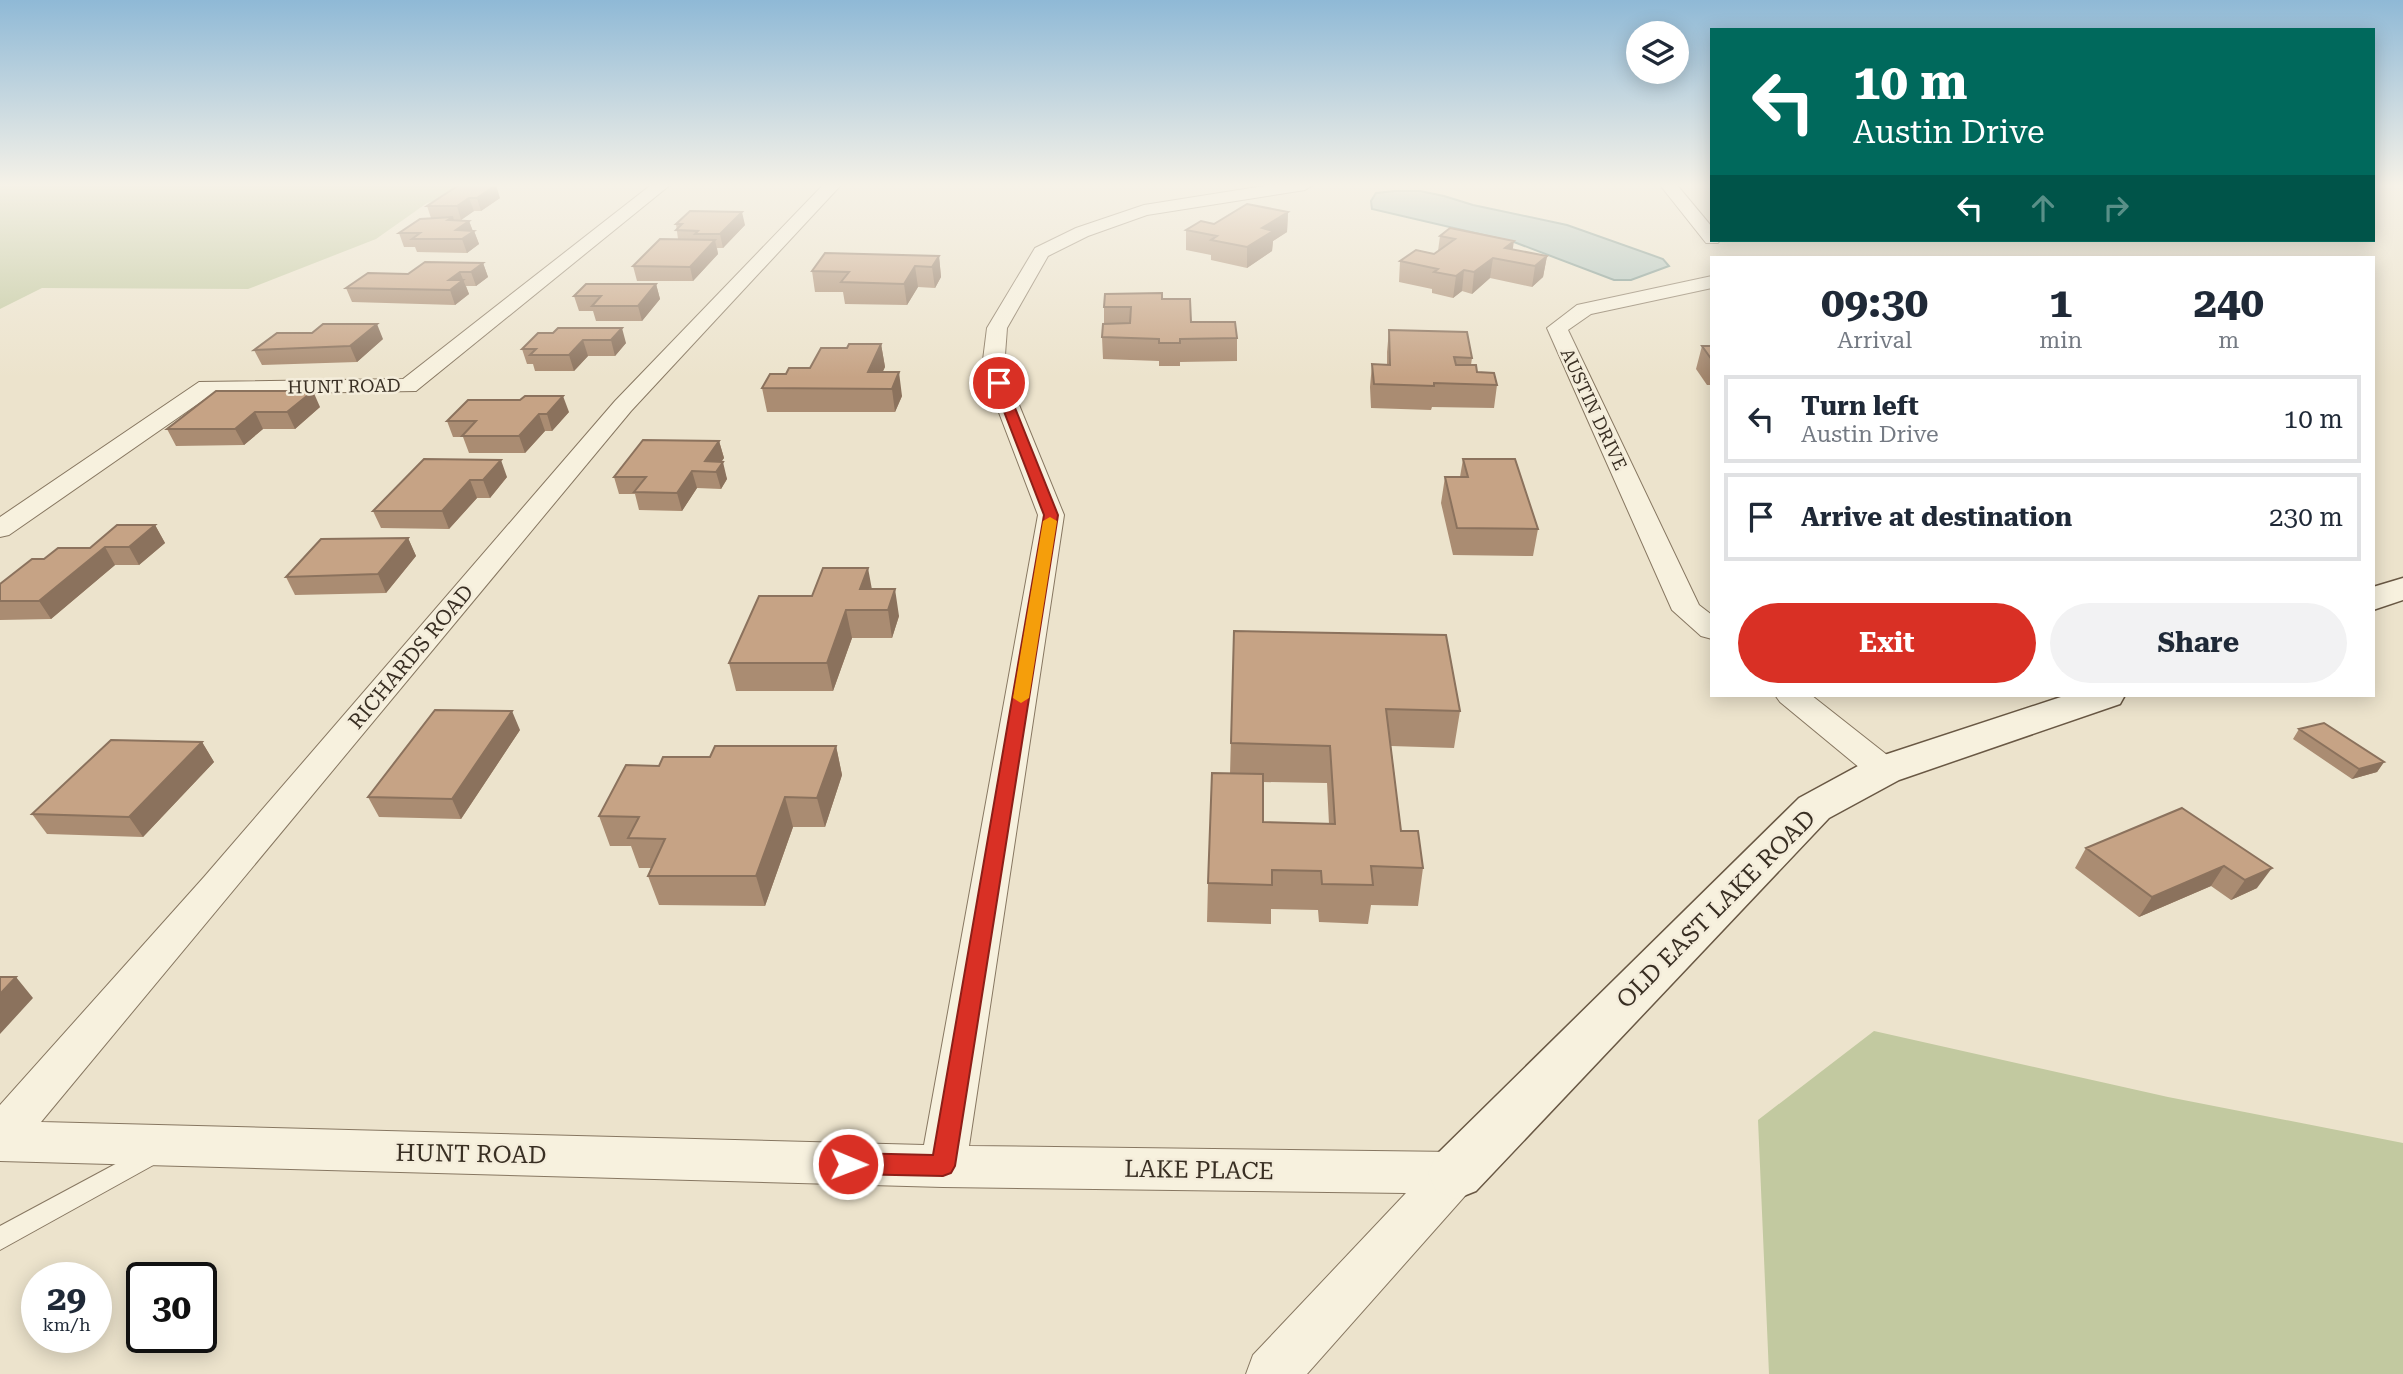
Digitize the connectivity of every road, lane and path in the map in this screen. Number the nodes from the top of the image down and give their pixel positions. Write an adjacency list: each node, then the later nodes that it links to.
1 (582, 249): 5 (street, HUNT ROAD)
2 (773, 249): 12 (street, RICHARDS ROAD)
3 (1047, 249): 14 (street)
4 (1710, 282): 8 (street, AUSTIN DRIVE)
5 (0, 529)
6 (2403, 588): 7 (street)
7 (2375, 598)
8 (1710, 628)
9 (1793, 697): 11 (street)
10 (2100, 697): 11 (street, OLD EAST LAKE ROAD)
11 (1884, 770): 15 (street, OLD EAST LAKE ROAD)
12 (0, 1139): 13 (street, HUNT ROAD)
13 (166, 1146): 14 (street, HUNT ROAD); 16 (lane)
14 (943, 1166): 15 (street, LAKE PLACE)
15 (1456, 1173): 17 (street)
16 (0, 1239)
17 (1272, 1374)

